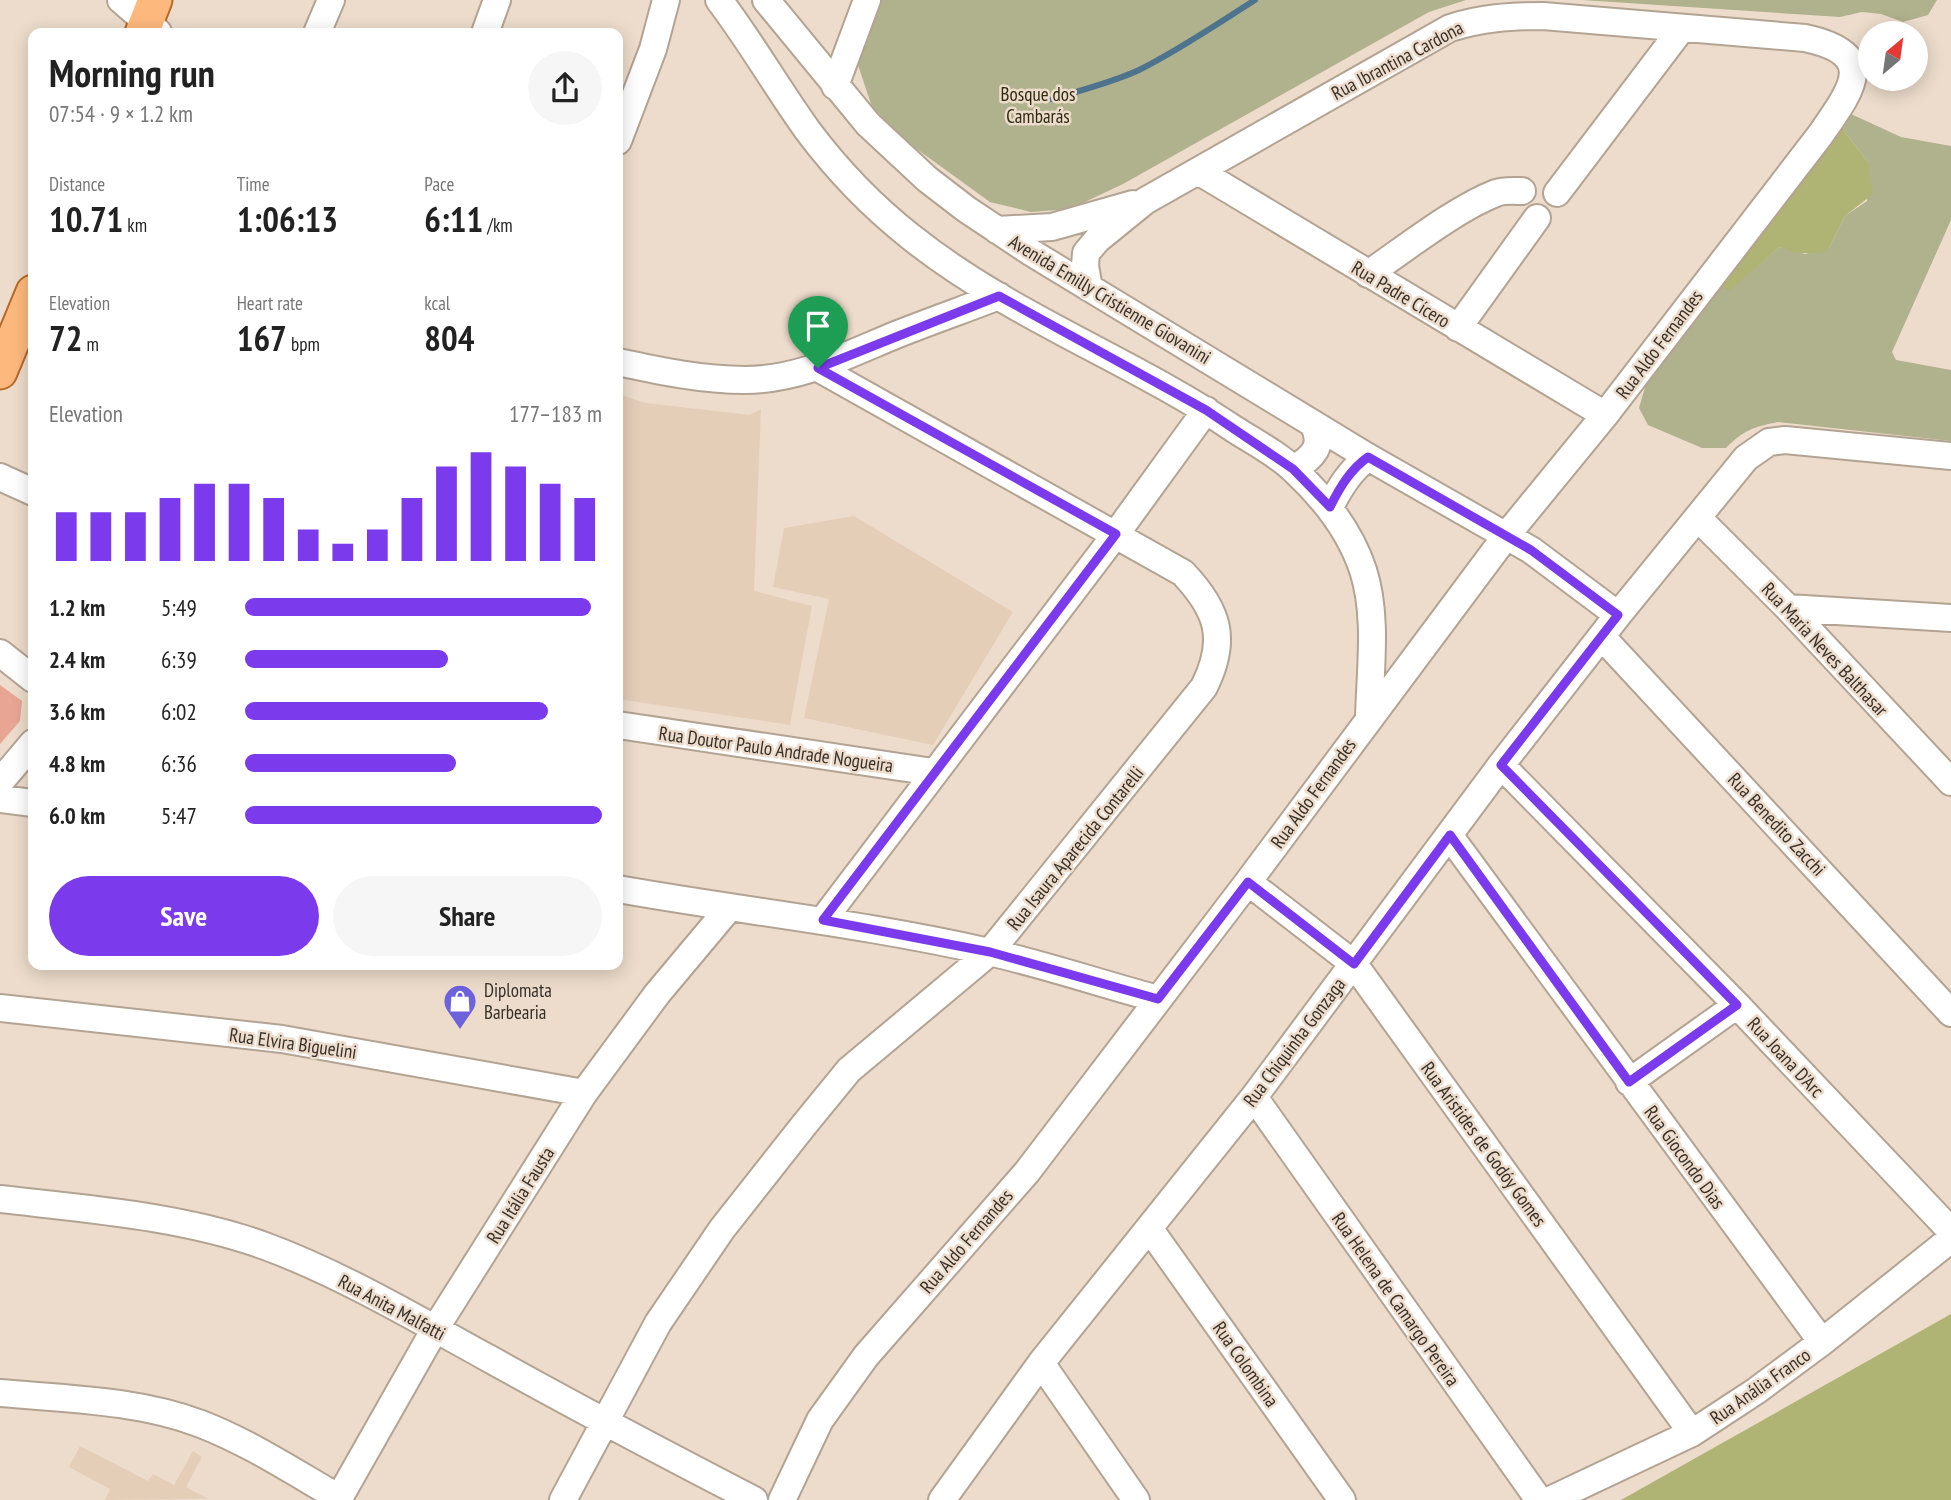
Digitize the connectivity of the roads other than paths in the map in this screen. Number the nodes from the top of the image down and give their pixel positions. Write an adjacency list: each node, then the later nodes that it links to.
1 (121, 0): 8 (street)
2 (331, 0): 9 (street)
3 (497, 0): 10 (street)
4 (666, 0): 14 (street)
5 (719, 0): 23 (street)
6 (766, 0): 12 (street, Avenida Emilly Cristienne Giovanini)
7 (867, 0): 12 (street)
8 (151, 22)
9 (319, 28)
10 (487, 28)
11 (1682, 28): 13 (street, Rua Ibrantina Cardona); 15 (street, Rua Ibrantina Cardona); 17 (street)
12 (835, 86): 20 (street, Avenida Emilly Cristienne Giovanini)
13 (1850, 87): 30 (street, Rua Aldo Fernandes)
14 (623, 128)
15 (1198, 171): 18 (street, Rua Ibrantina Cardona); 21 (street, Rua Padre Cícero)
16 (1522, 191): 17 (street); 19 (street); 21 (street)
17 (1557, 193): 19 (street)
18 (1145, 201): 20 (street, Rua Ibrantina Cardona); 22 (street, Rua Ibrantina Cardona)
19 (1537, 218): 25 (street)
20 (997, 230): 22 (street, Avenida Emilly Cristienne Giovanini)
21 (1368, 274): 25 (street, Rua Padre Cícero)
22 (1089, 288): 31 (street, Avenida Emilly Cristienne Giovanini)
23 (999, 296): 27 (street); 29 (street)
24 (28, 304): 28 (main road)
25 (1458, 328): 30 (street, Rua Padre Cícero)
26 (623, 363): 27 (street)
27 (818, 368): 39 (street, Rua Isaura Aparecida Contarelli)
28 (0, 372)
29 (1206, 410): 34 (street); 39 (street)
30 (1605, 415): 40 (street, Rua Aldo Fernandes)
31 (1313, 424): 33 (street, Avenida Emilly Cristienne Giovanini); 34 (street)
32 (1951, 456): 38 (street, Rua Chiquinha Gonzaga)
33 (1368, 457): 37 (street); 40 (street, Avenida Emilly Cristienne Giovanini)
34 (1293, 469): 37 (street)
35 (0, 477): 36 (street)
36 (28, 490)
37 (1330, 507): 47 (street)
38 (1698, 518): 41 (street, Rua Maria Neves Balthasar); 42 (street, Rua Chiquinha Gonzaga)
39 (1116, 534): 52 (street); 62 (street, Rua Isaura Aparecida Contarelli)
40 (1506, 536): 42 (street, Avenida Emilly Cristienne Giovanini); 47 (street, Rua Aldo Fernandes)
41 (1788, 608): 43 (street); 50 (street, Rua Maria Neves Balthasar)
42 (1618, 615): 44 (street, Rua Chiquinha Gonzaga)
43 (1951, 618)
44 (1602, 637): 51 (street, Rua Chiquinha Gonzaga); 67 (street, Rua Benedito Zacchi)
45 (0, 653): 46 (street)
46 (28, 675)
47 (1369, 718): 58 (street, Rua Aldo Fernandes)
48 (623, 726): 52 (street, Rua Doutor Paulo Andrade Nogueira)
49 (28, 749): 53 (street)
50 (1939, 757): 54 (street, Rua Maria Neves Balthasar)
51 (1501, 765): 57 (street, Rua Chiquinha Gonzaga); 65 (street, Rua Joana D'Arc)
52 (933, 772): 61 (street)
53 (0, 782)
54 (1951, 782)
55 (0, 799): 56 (street)
56 (28, 802)
57 (1450, 835): 63 (street, Rua Chiquinha Gonzaga); 68 (street, Rua Giocondo Dias)
58 (1248, 882): 63 (street, Rua Aristides de Godóy Gomes); 64 (street, Rua Aldo Fernandes)
59 (623, 890): 60 (street)
60 (729, 908): 61 (street); 69 (street, Rua Itália Fausta)
61 (823, 920): 62 (street)
62 (990, 952): 64 (street); 79 (street, Rua Isaura Aparecida Contarelli)
63 (1354, 964): 70 (street, Rua Chiquinha Gonzaga); 80 (street, Rua Aristides de Godóy Gomes)
64 (1158, 999): 84 (street, Rua Aldo Fernandes)
65 (1737, 1005): 68 (street); 73 (street, Rua Joana D'Arc)
66 (0, 1009): 69 (street, Rua Elvira Biguelini)
67 (1951, 1013)
68 (1629, 1082): 76 (street, Rua Giocondo Dias)
69 (584, 1093): 75 (street, Rua Itália Fausta)
70 (1254, 1097): 72 (street, Rua Chiquinha Gonzaga); 88 (street, Rua Helena de Camargo Pereira)
71 (0, 1199): 75 (street, Rua Anita Malfatti)
72 (1150, 1228): 77 (street, Rua Chiquinha Gonzaga); 87 (street, Rua Colombina)
73 (1951, 1231)
74 (1951, 1239): 76 (street, Rua Anália Franco)
75 (435, 1329): 79 (street, Rua Anita Malfatti); 81 (street, Rua Itália Fausta)
76 (1822, 1342): 80 (street, Rua Anália Franco)
77 (1041, 1363): 85 (street, Rua Chiquinha Gonzaga); 86 (street)
78 (0, 1393): 81 (street)
79 (605, 1423): 82 (street, Rua Isaura Aparecida Contarelli); 83 (street, Rua Anita Malfatti)
80 (1692, 1433): 89 (street, Rua Anália Franco)
81 (339, 1499)
82 (563, 1500)
83 (754, 1500)
84 (782, 1500)
85 (942, 1500)
86 (1136, 1500)
87 (1342, 1500)
88 (1539, 1500)
89 (1550, 1500)

